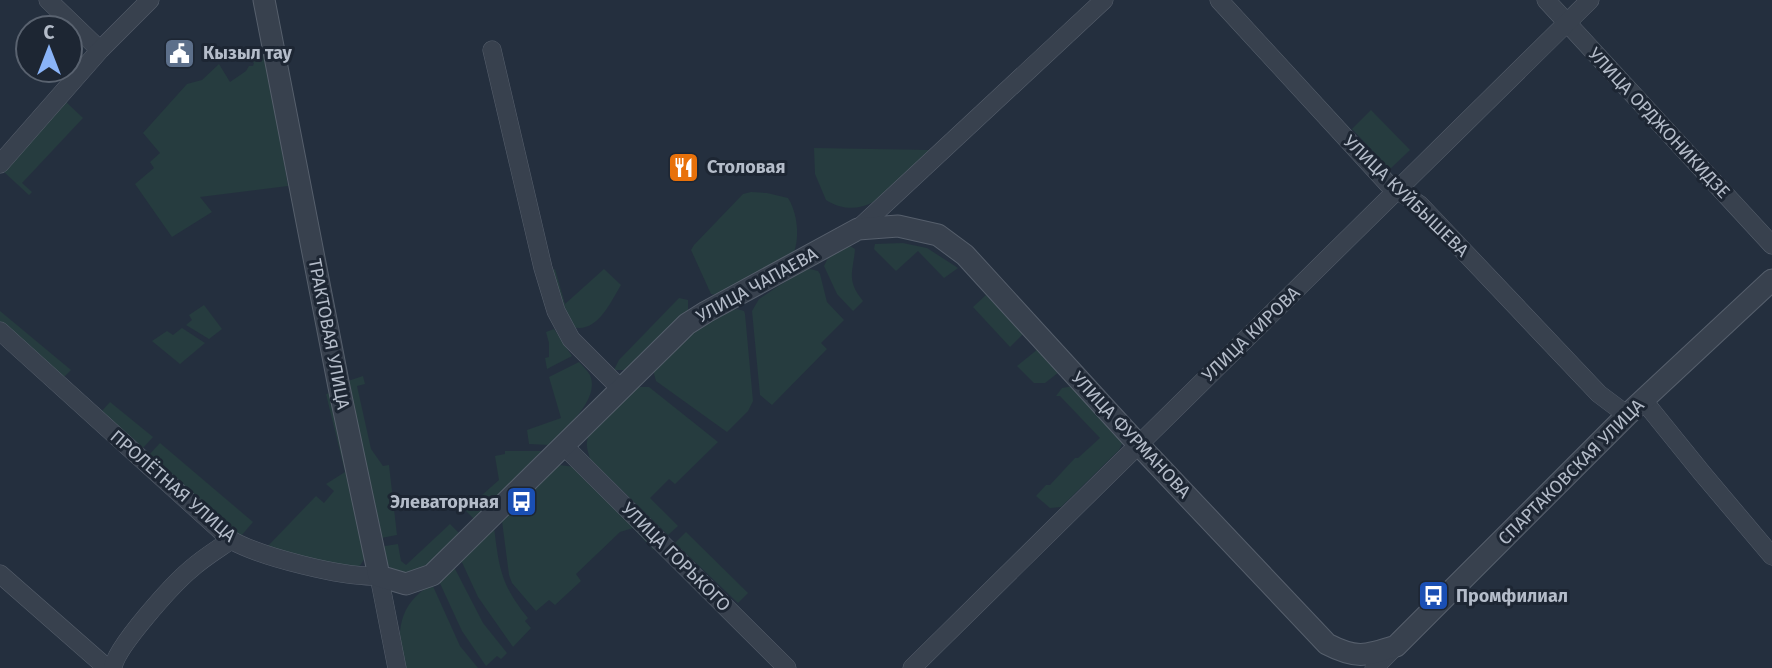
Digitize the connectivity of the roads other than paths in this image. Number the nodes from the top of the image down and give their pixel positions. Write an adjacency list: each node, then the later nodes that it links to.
1 (48, 0): 9 (street)
2 (149, 0): 9 (street)
3 (264, 0): 25 (street, ТРАКТОВАЯ УЛИЦА)
4 (1104, 0): 13 (street, УЛИЦА ЧАПАЕВА)
5 (1219, 0): 12 (street, УЛИЦА КУЙБЫШЕВА)
6 (1546, 0): 8 (street, УЛИЦА ОРДЖОНИКИДЗЕ)
7 (1590, 0): 8 (street, УЛИЦА КИРОВА)
8 (1567, 23): 12 (street, УЛИЦА КИРОВА); 14 (street, УЛИЦА ОРДЖОНИКИДЗЕ)
9 (100, 50): 11 (street)
10 (492, 50): 17 (street)
11 (0, 164)
12 (1400, 191): 19 (street, УЛИЦА КУЙБЫШЕВА); 20 (street, УЛИЦА КИРОВА)
13 (858, 229): 17 (street, УЛИЦА ЧАПАЕВА); 20 (street, УЛИЦА ФУРМАНОВА)
14 (1772, 245)
15 (1772, 280): 18 (street, СПАРТАКОВСКАЯ УЛИЦА)
16 (0, 331): 22 (street, ПРОЛЁТНАЯ УЛИЦА)
17 (621, 389): 21 (street, УЛИЦА ЧАПАЕВА)
18 (1643, 400): 19 (street, СПАРТАКОВСКАЯ УЛИЦА); 23 (street)
19 (1627, 415): 26 (street, СПАРТАКОВСКАЯ УЛИЦА)
20 (1137, 443): 26 (street, УЛИЦА ФУРМАНОВА); 31 (street, УЛИЦА КИРОВА)
21 (564, 446): 25 (street, УЛИЦА ЧАПАЕВА); 30 (street, УЛИЦА ГОРЬКОГО)
22 (231, 540): 25 (street, ПРОЛЁТНАЯ УЛИЦА); 28 (street)
23 (1772, 556)
24 (0, 574): 27 (street)
25 (379, 576): 29 (street, ТРАКТОВАЯ УЛИЦА)
26 (1396, 646): 32 (street, СПАРТАКОВСКАЯ УЛИЦА)
27 (107, 668)
28 (113, 668)
29 (397, 668)
30 (787, 668)
31 (912, 668)
32 (1374, 668)

